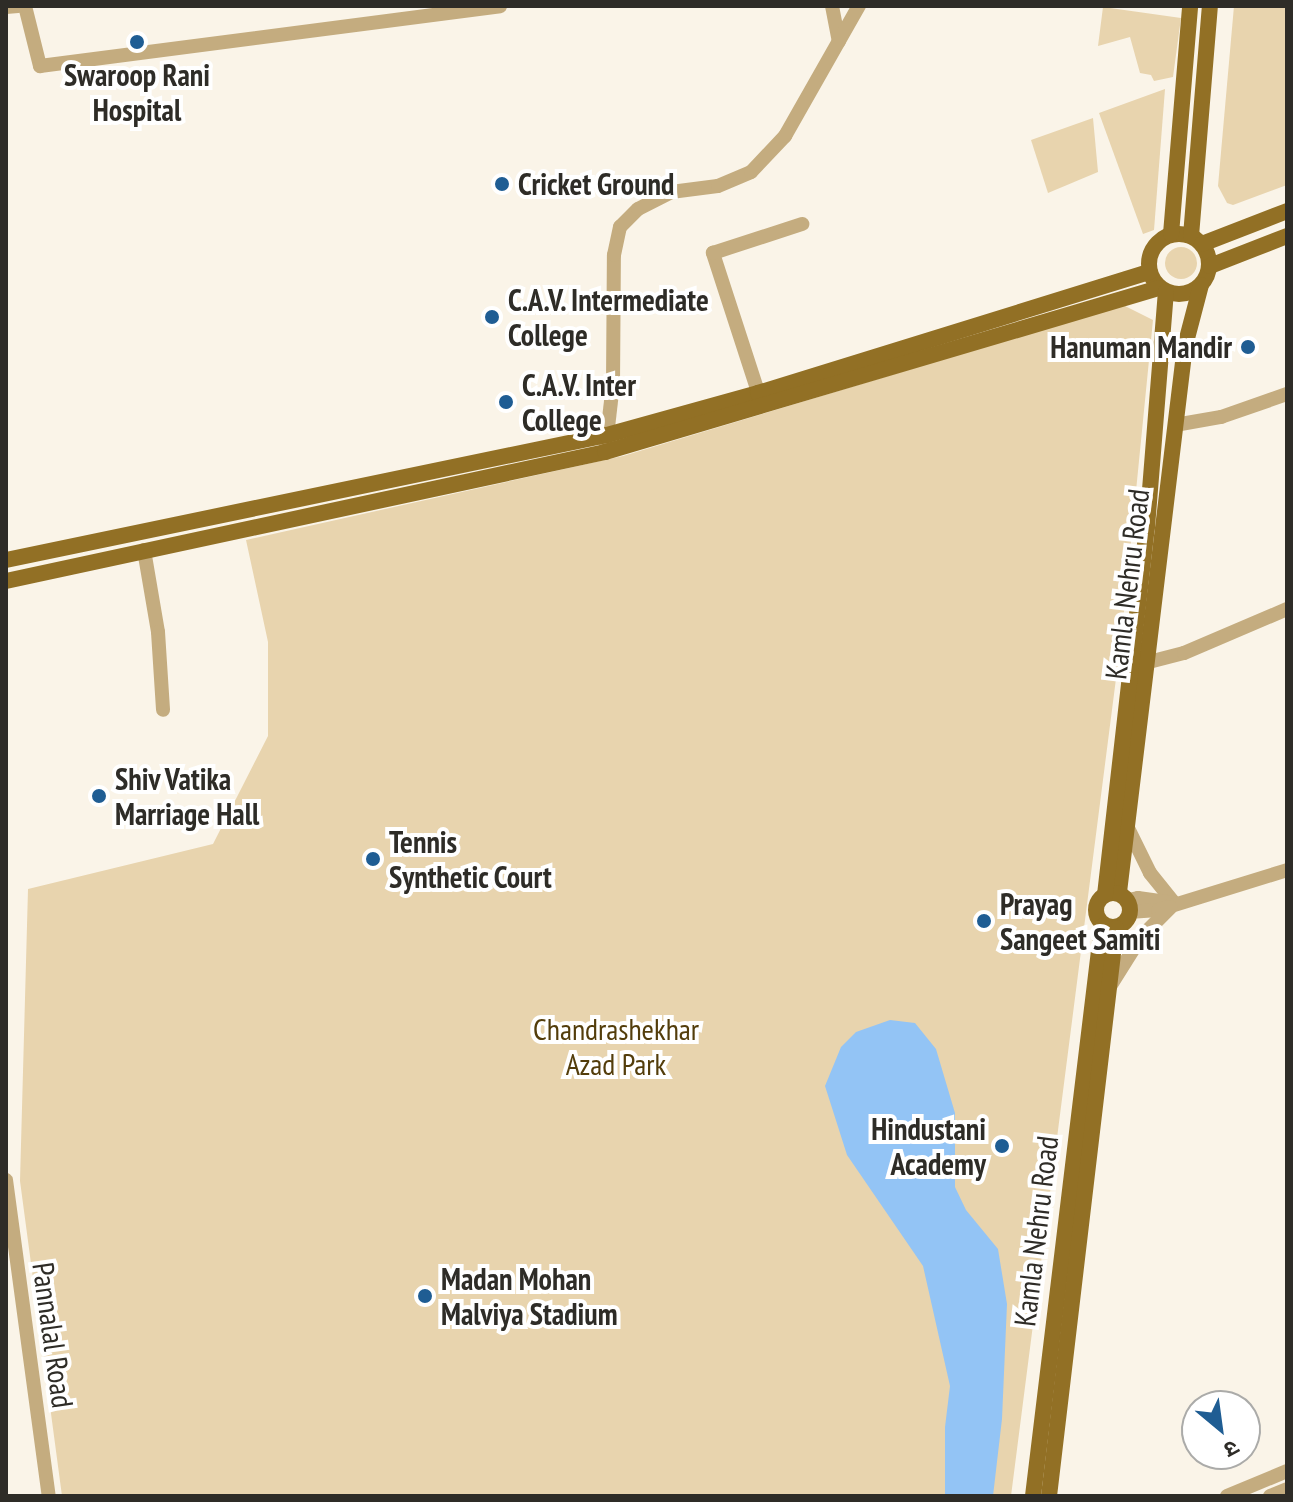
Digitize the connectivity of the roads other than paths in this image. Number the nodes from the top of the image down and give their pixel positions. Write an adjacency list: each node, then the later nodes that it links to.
1 (18, 6): 8 (street)
2 (25, 6): 3 (street)
3 (500, 6)
4 (832, 6): 9 (street)
5 (859, 6): 9 (street)
6 (1190, 6): 12 (main road)
7 (1210, 6): 14 (main road)
8 (6, 7)
9 (839, 41): 22 (street)
10 (1287, 211): 14 (main road)
11 (802, 224): 20 (street)
12 (1171, 234): 14 (main road); 16 (main road)
13 (1287, 236): 15 (main road)
14 (1197, 240): 15 (main road)
15 (1210, 266): 17 (main road)
16 (1150, 272): 18 (main road); 20 (main road)
17 (1201, 285): 18 (main road); 21 (main road, Kamla Nehru Road)
18 (1163, 290): 20 (main road); 31 (main road, Kamla Nehru Road)
19 (1287, 394): 21 (street)
20 (760, 399): 22 (main road)
21 (1175, 425): 27 (main road, Kamla Nehru Road)
22 (606, 443): 23 (main road); 24 (main road)
23 (144, 550): 25 (main road); 28 (street)
24 (6, 560)
25 (6, 581)
26 (1287, 609): 27 (street)
27 (1145, 663): 29 (main road, Kamla Nehru Road)
28 (163, 710)
29 (1127, 826): 31 (main road, Kamla Nehru Road); 32 (street)
30 (1287, 870): 32 (street)
31 (1120, 900): 32 (street); 33 (main road); 33 (main road)
32 (1174, 903): 34 (street)
33 (1109, 927): 34 (main road, Kamla Nehru Road); 40 (main road, Kamla Nehru Road)
34 (1109, 989): 38 (main road, Kamla Nehru Road)
35 (6, 1180): 39 (street, Pannalal Road)
36 (1287, 1471): 41 (street)
37 (1287, 1489): 42 (street)
38 (1051, 1494)
39 (49, 1496)
40 (1033, 1496)
41 (1227, 1496)
42 (1270, 1496)

